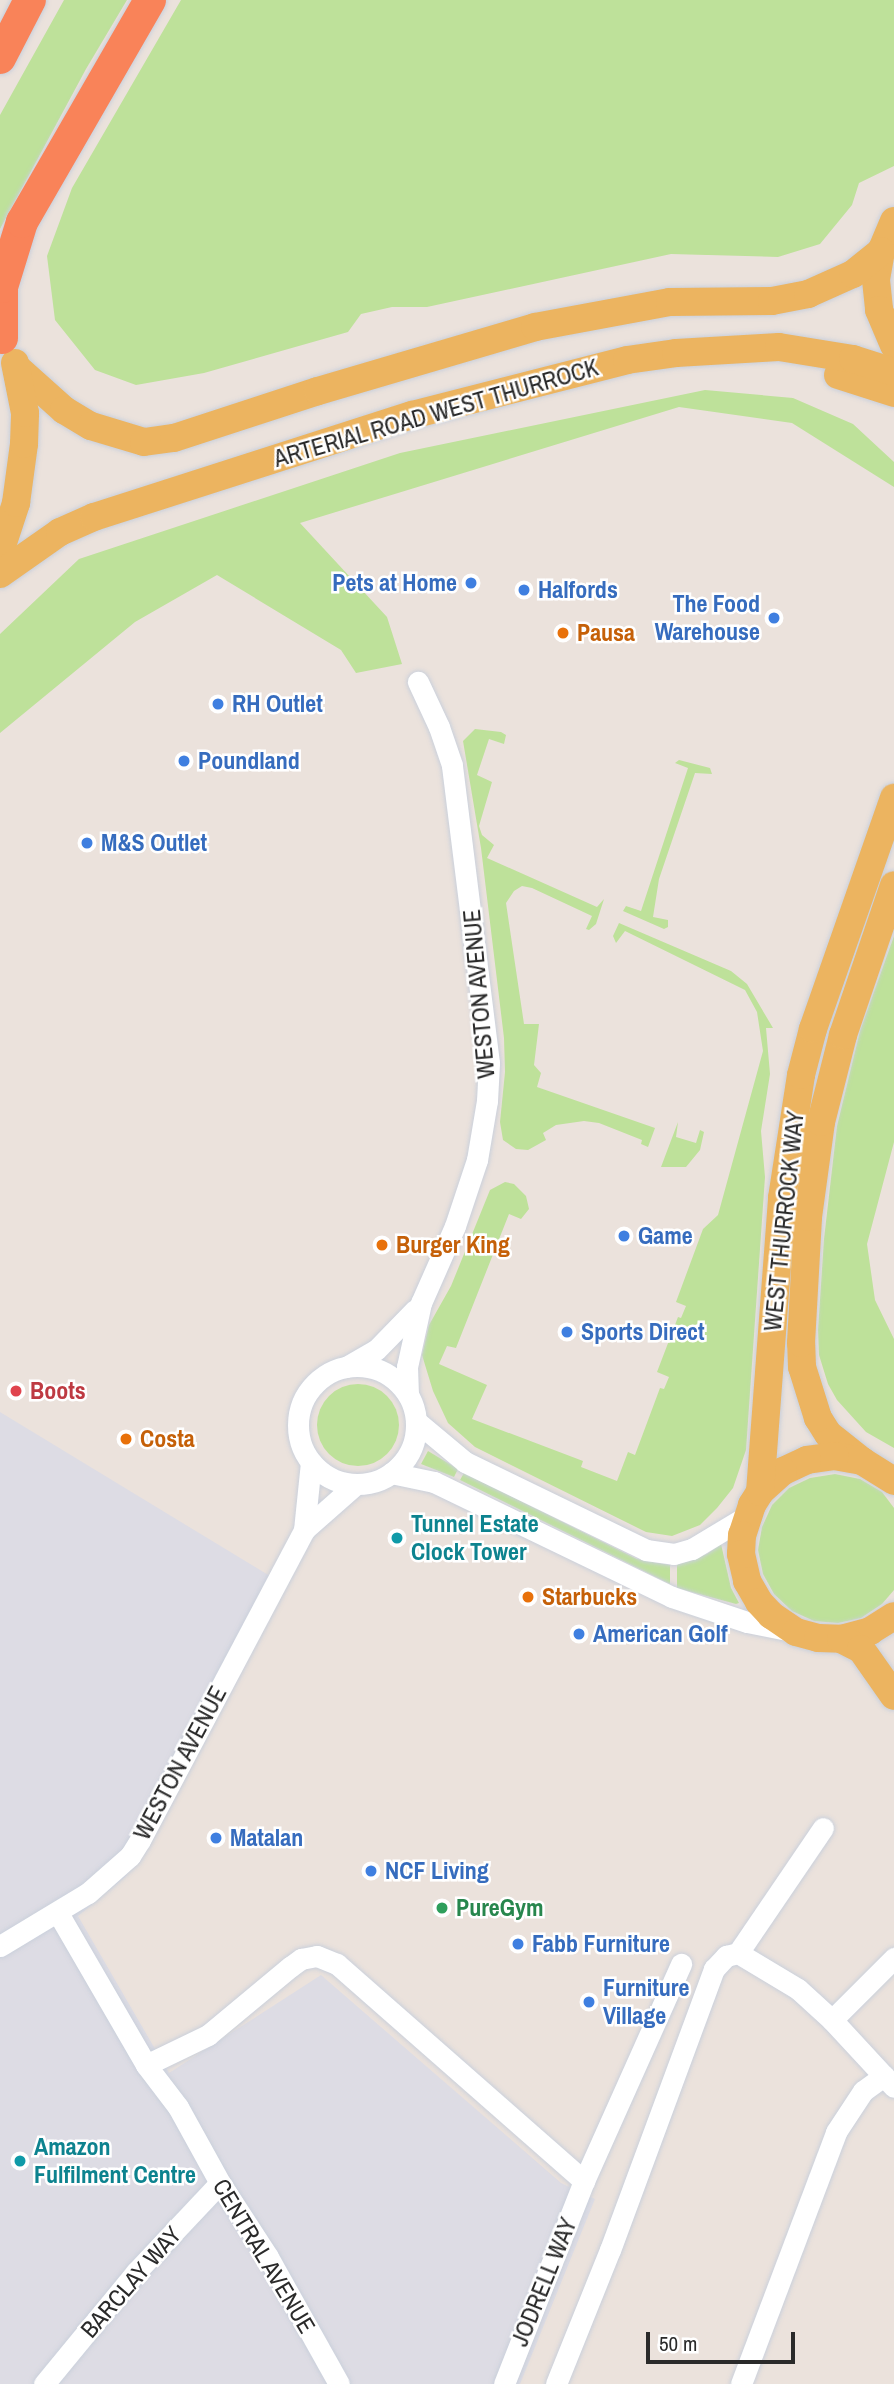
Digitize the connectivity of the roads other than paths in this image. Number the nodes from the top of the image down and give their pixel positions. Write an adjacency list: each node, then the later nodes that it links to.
1 (30, 0): 3 (highway)
2 (150, 0): 6 (highway)
3 (0, 58)
4 (894, 221): 5 (main road)
5 (881, 251): 7 (main road); 9 (main road)
6 (1, 337): 9 (main road)
7 (894, 345)
8 (708, 351): 10 (main road, ARTERIAL ROAD WEST THURROCK); 11 (main road); 13 (main road, ARTERIAL ROAD WEST THURROCK)
9 (17, 368): 12 (main road)
10 (894, 372)
11 (894, 393)
12 (0, 552)
13 (0, 574)
14 (418, 682): 17 (street, WESTON AVENUE)
15 (894, 798): 25 (main road, WEST THURROCK WAY)
16 (894, 885): 23 (main road, WEST THURROCK WAY)
17 (421, 1303): 18 (street, WESTON AVENUE); 19 (street, WESTON AVENUE)
18 (345, 1367): 19 (street); 21 (street)
19 (408, 1395): 20 (street)
20 (416, 1421): 22 (street); 25 (street)
21 (311, 1462): 24 (street); 26 (street, WESTON AVENUE)
22 (391, 1473): 24 (street); 28 (street)
23 (884, 1473): 25 (main road)
24 (356, 1484): 26 (street, WESTON AVENUE)
25 (753, 1504): 28 (main road, WEST THURROCK WAY)
26 (304, 1531): 32 (street, WESTON AVENUE)
27 (894, 1616): 29 (main road)
28 (796, 1632): 29 (main road)
29 (841, 1639): 30 (main road)
30 (894, 1696)
31 (823, 1828): 34 (street)
32 (58, 1913): 33 (street, WESTON AVENUE); 38 (street, CENTRAL AVENUE)
33 (0, 1946)
34 (738, 1953): 37 (street); 45 (street)
35 (894, 1958): 37 (street)
36 (681, 1964): 40 (street, JODRELL WAY)
37 (832, 2021): 39 (street)
38 (146, 2065): 40 (street); 41 (street, CENTRAL AVENUE)
39 (889, 2082): 46 (street)
40 (584, 2181): 44 (street, JODRELL WAY)
41 (220, 2183): 42 (street, BARCLAY WAY); 43 (street, CENTRAL AVENUE)
42 (44, 2384)
43 (339, 2384)
44 (504, 2384)
45 (556, 2384)
46 (741, 2384)

